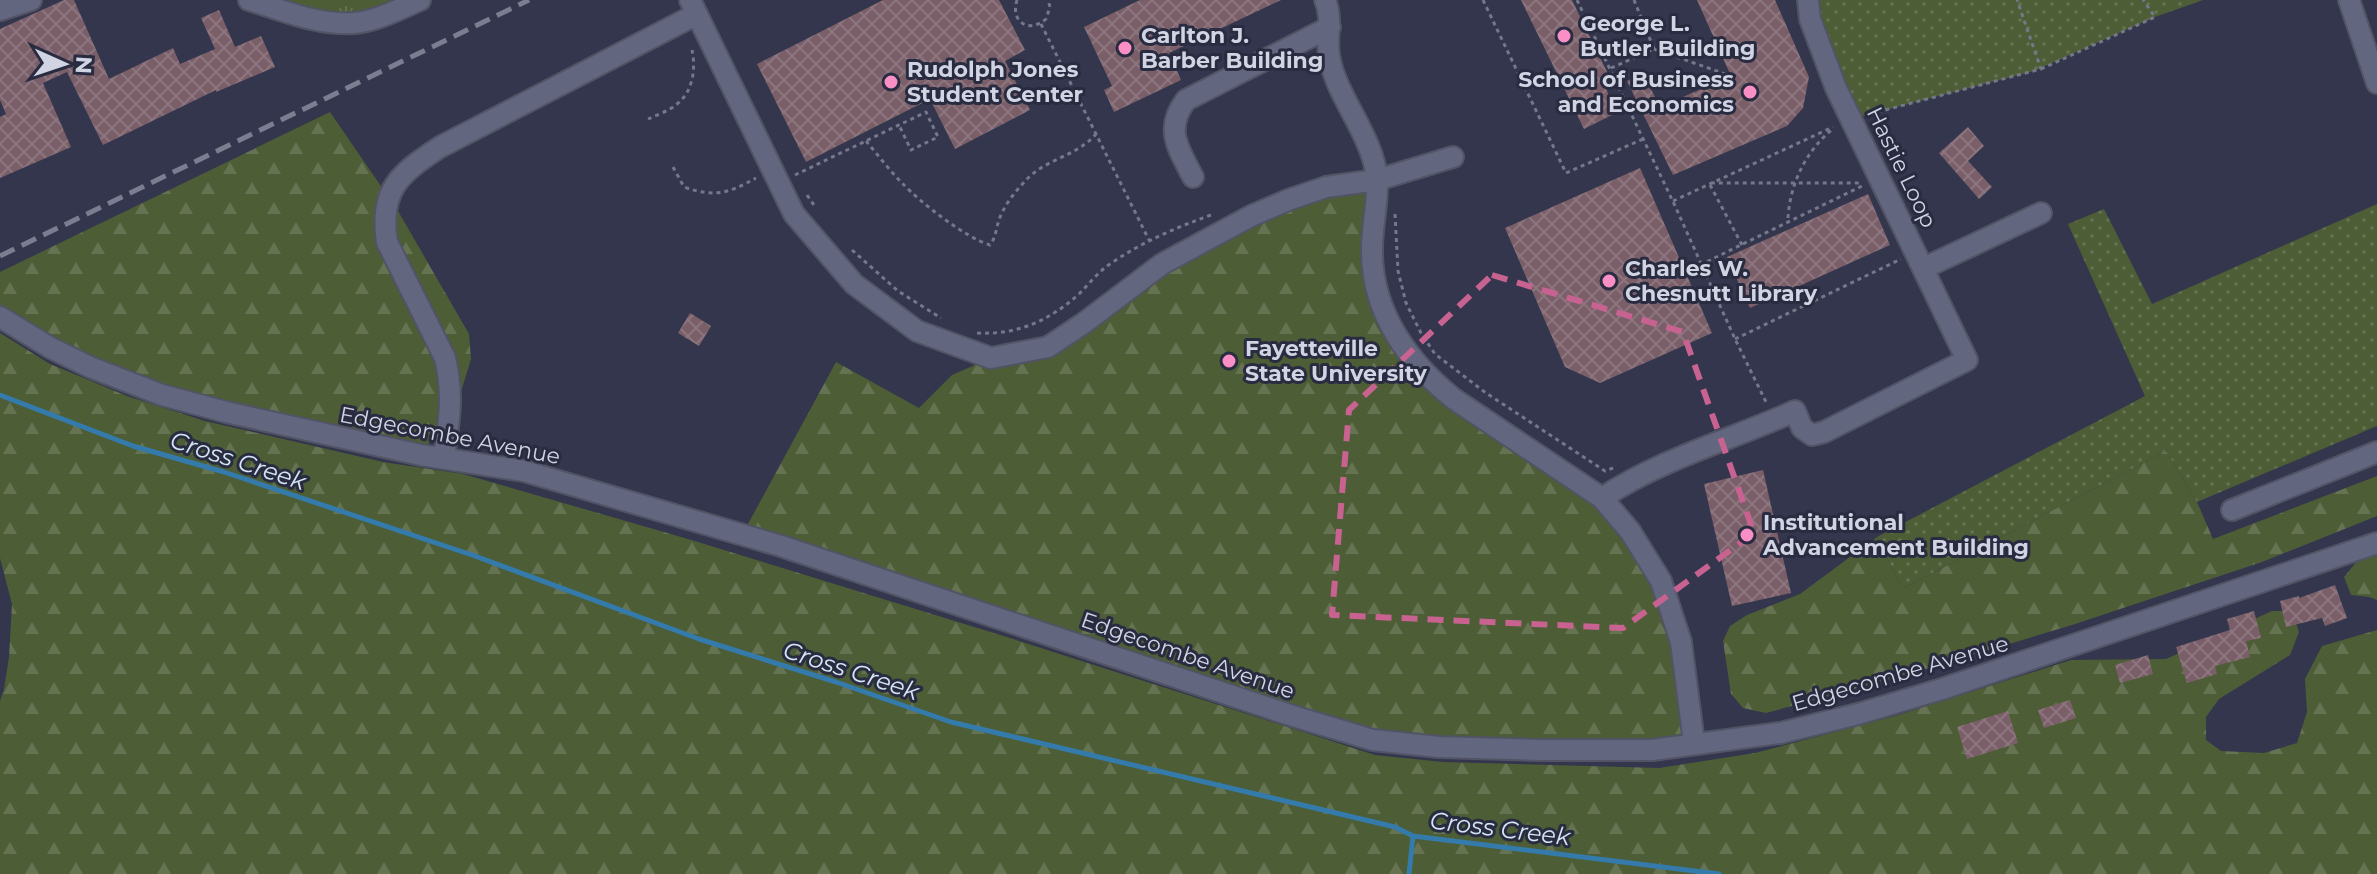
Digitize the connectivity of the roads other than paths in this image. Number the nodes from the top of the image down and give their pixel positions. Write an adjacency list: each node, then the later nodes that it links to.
1 (31, 0): 7 (street)
2 (249, 0): 3 (street)
3 (420, 0)
4 (1325, 0): 9 (street)
5 (1808, 0): 15 (street, Hastie Loop)
6 (2349, 0): 10 (street)
7 (0, 10)
8 (697, 13): 13 (street); 18 (street)
9 (1330, 27): 12 (street); 13 (street)
10 (2377, 83)
11 (1453, 157): 13 (street)
12 (1193, 177)
13 (1377, 180): 19 (street)
14 (2041, 213): 15 (street)
15 (1924, 268): 19 (street, Hastie Loop)
16 (0, 317): 18 (street, Edgecombe Avenue)
17 (2377, 452): 20 (street)
18 (444, 458): 22 (street, Edgecombe Avenue)
19 (1602, 498): 22 (street)
20 (2232, 510)
21 (2377, 543): 22 (street, Edgecombe Avenue)
22 (1694, 743)

